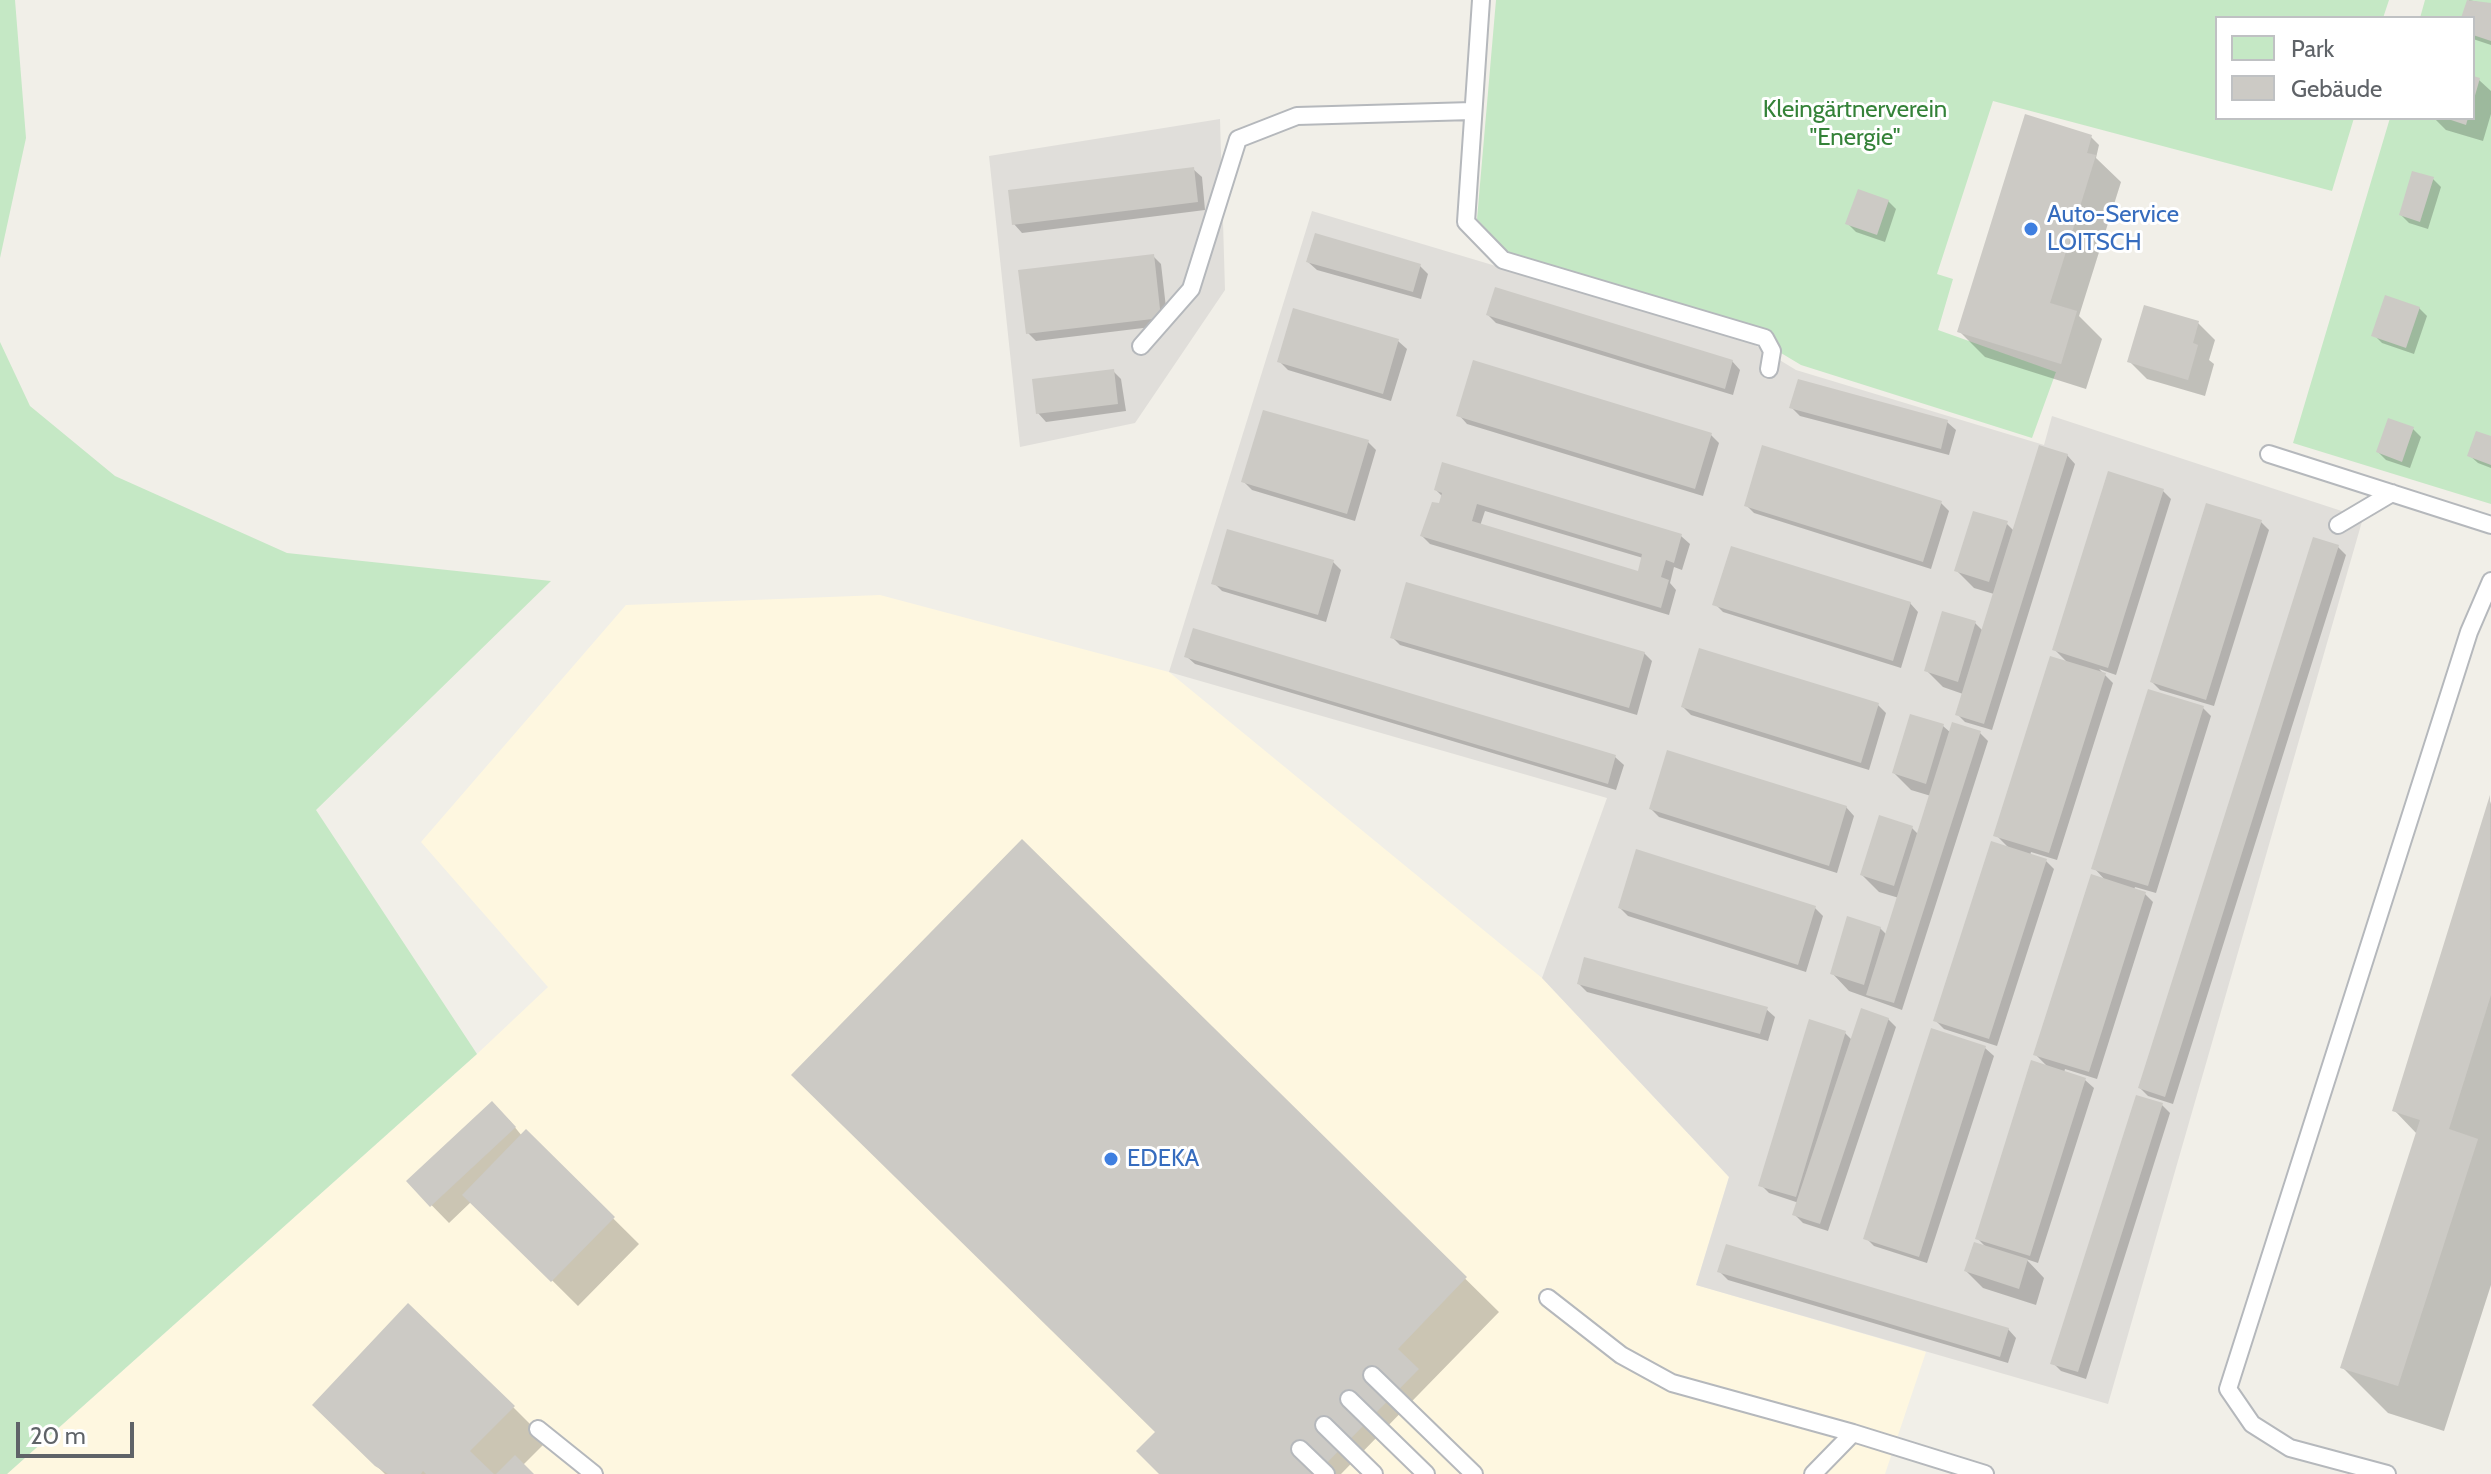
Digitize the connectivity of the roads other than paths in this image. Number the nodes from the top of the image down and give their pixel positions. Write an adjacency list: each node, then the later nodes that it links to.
1 (1481, 0): 2 (lane)
2 (1472, 111): 3 (lane); 4 (lane)
3 (1141, 346)
4 (1769, 369)
5 (2269, 454): 6 (lane)
6 (2392, 493): 7 (lane); 8 (lane)
7 (2338, 525)
8 (2491, 525)
9 (2491, 581): 24 (lane)
10 (1548, 1298): 15 (lane)
11 (1372, 1375): 21 (lane)
12 (1349, 1399): 20 (lane)
13 (1324, 1425): 19 (lane)
14 (538, 1429): 17 (lane)
15 (1853, 1433): 22 (lane); 23 (lane)
16 (1300, 1449): 18 (lane)
17 (594, 1474)
18 (1326, 1474)
19 (1374, 1474)
20 (1426, 1474)
21 (1474, 1474)
22 (1813, 1474)
23 (1985, 1474)
24 (2387, 1474)

